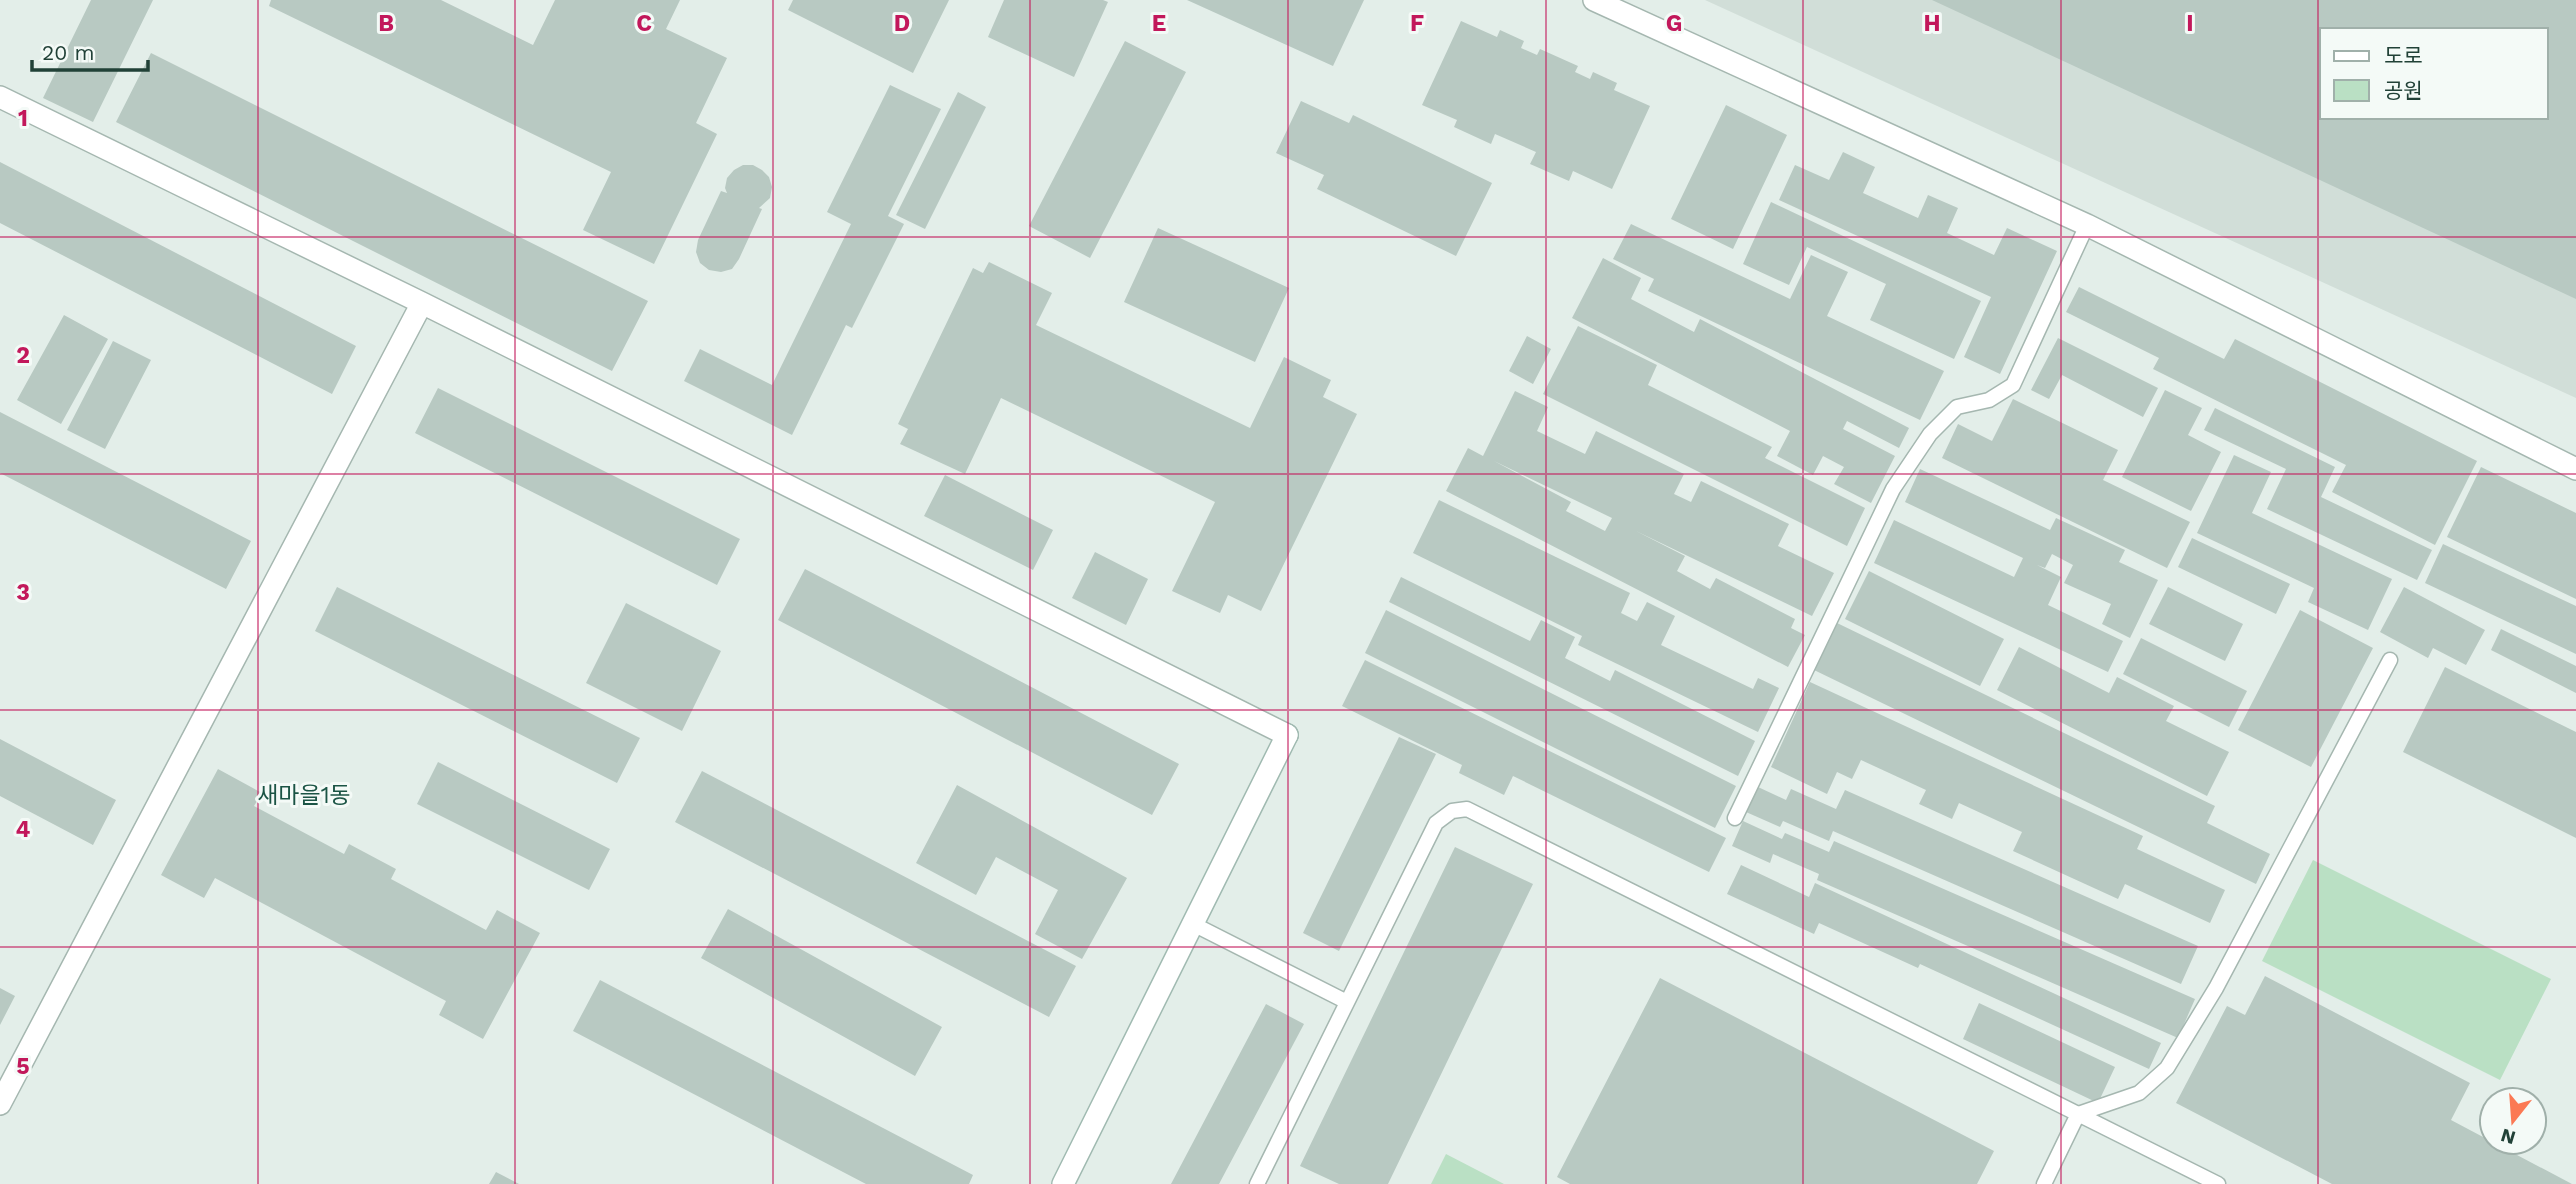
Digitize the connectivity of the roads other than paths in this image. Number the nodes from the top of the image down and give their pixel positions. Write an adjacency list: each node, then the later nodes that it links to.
1 (1594, 0): 3 (street)
2 (0, 97): 4 (street)
3 (2087, 225): 5 (street); 7 (lane)
4 (422, 303): 8 (street); 10 (street)
5 (2576, 470)
6 (2390, 660): 11 (lane)
7 (1735, 818)
8 (1193, 924): 9 (lane); 12 (street)
9 (1347, 1002): 11 (lane); 13 (lane)
10 (0, 1104)
11 (2078, 1114): 14 (lane); 15 (lane)
12 (1063, 1184)
13 (1256, 1184)
14 (2044, 1184)
15 (2218, 1184)

